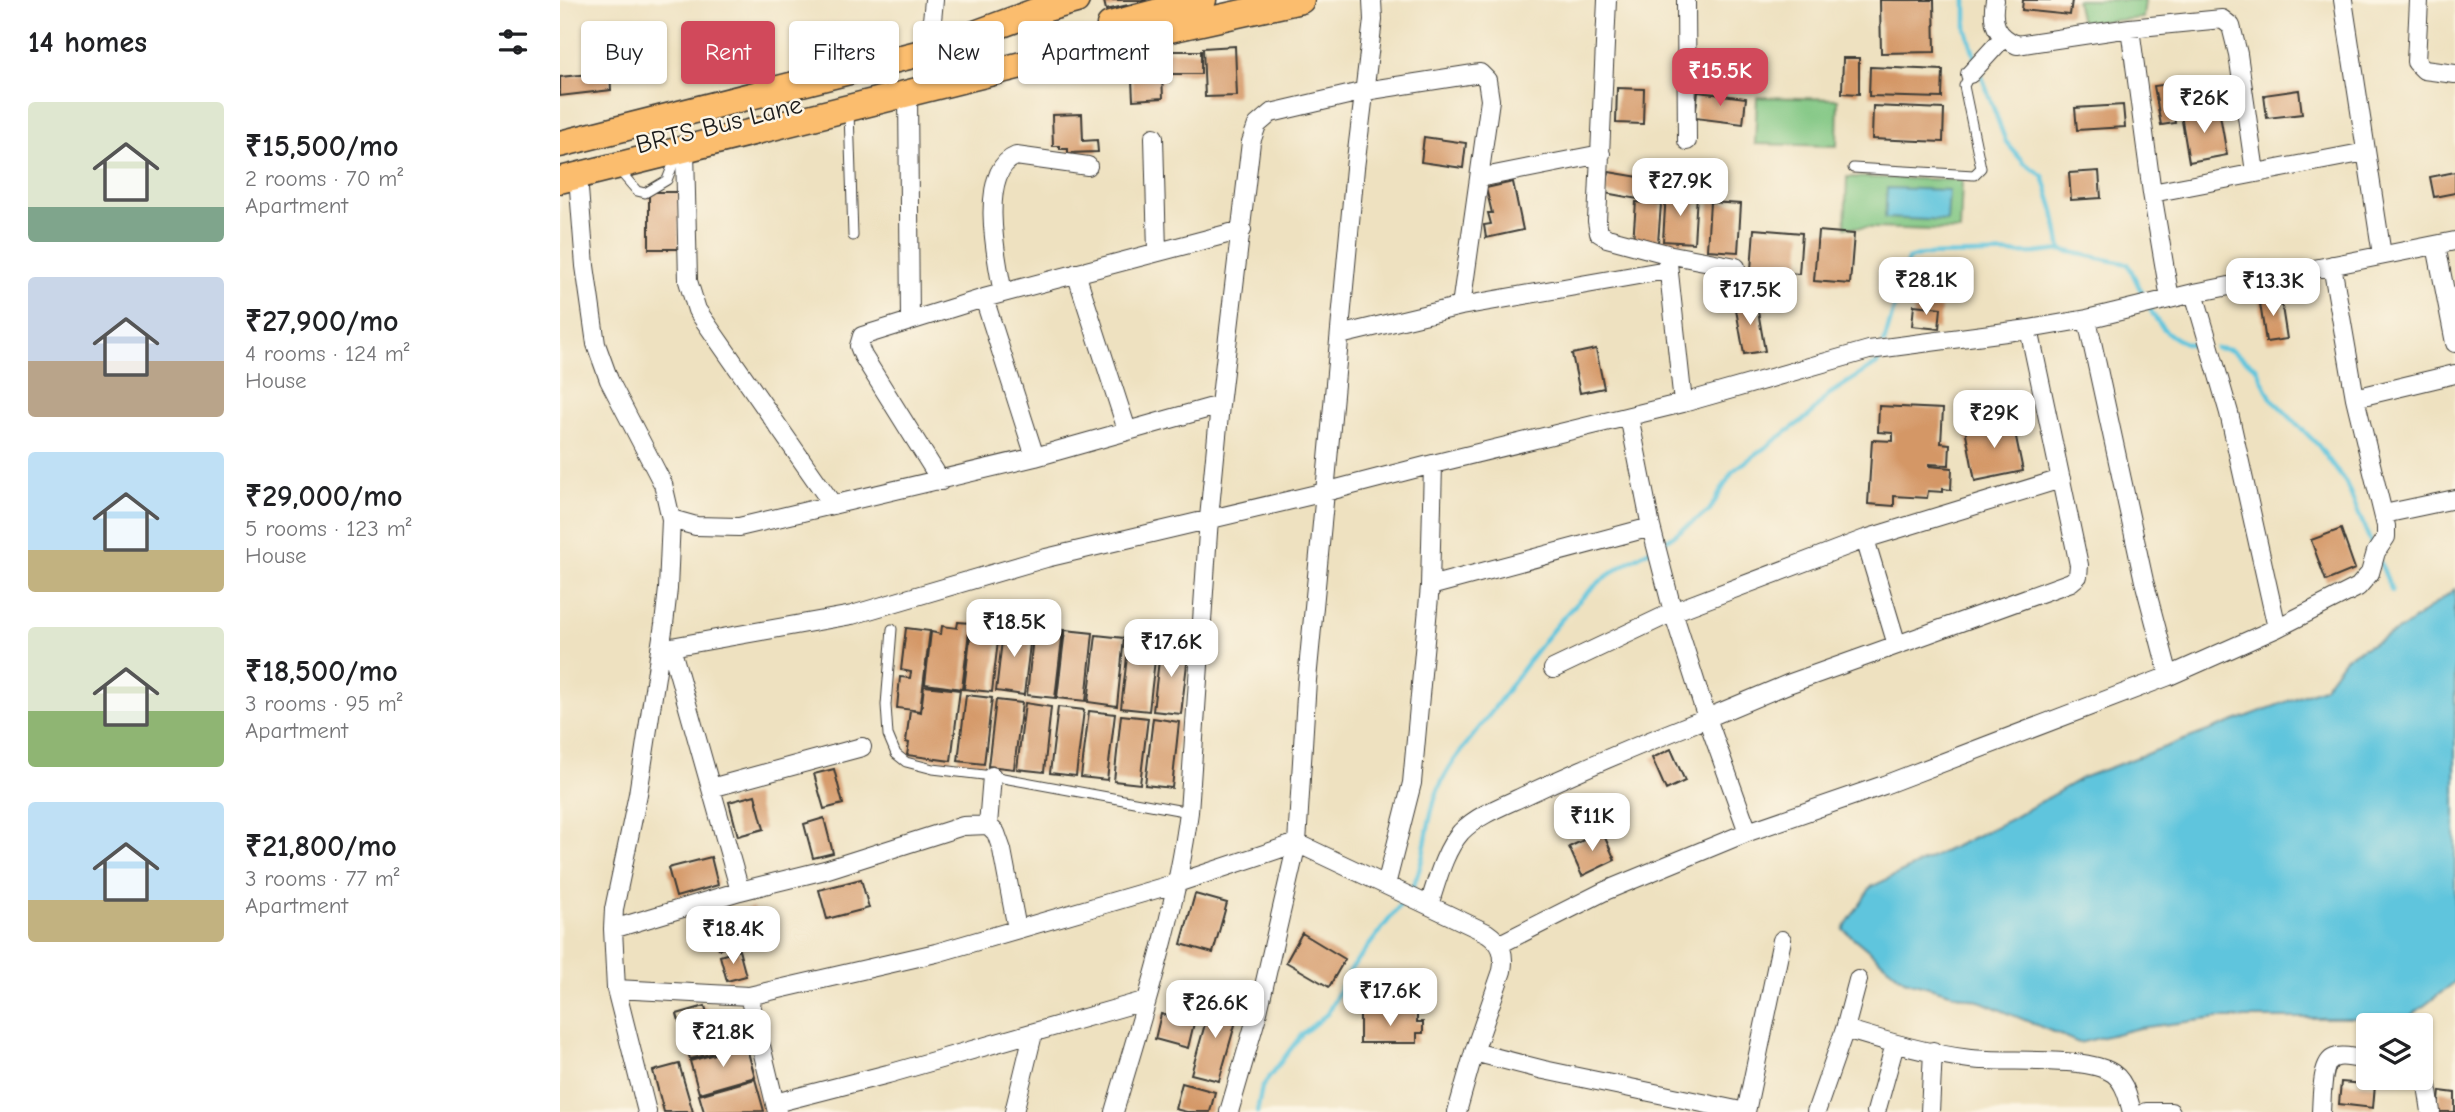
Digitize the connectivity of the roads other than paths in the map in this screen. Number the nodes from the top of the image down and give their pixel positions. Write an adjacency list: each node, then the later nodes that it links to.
1 (933, 0): 11 (street)
2 (1076, 0): 12 (main road)
3 (1203, 0): 30 (main road, BRTS Bus Lane)
4 (1301, 0): 19 (main road)
5 (1372, 0): 18 (street)
6 (1607, 0): 26 (street)
7 (1686, 0): 22 (street)
8 (1995, 0): 14 (street)
9 (2343, 0): 25 (street)
10 (2419, 0): 17 (street)
11 (931, 21)
12 (1004, 23)
13 (2130, 28): 14 (street); 29 (street); 32 (street)
14 (2003, 38): 16 (street)
15 (913, 55): 23 (main road)
16 (1970, 74): 28 (lane)
17 (2455, 74)
18 (1365, 91): 31 (street); 33 (street); 51 (street)
19 (908, 94): 20 (main road); 49 (street)
20 (849, 109): 24 (main road); 34 (lane)
21 (1154, 136): 37 (street)
22 (1687, 141)
23 (560, 144)
24 (681, 151): 30 (main road); 65 (street)
25 (2366, 152): 29 (street); 38 (street)
26 (1601, 154): 31 (street); 39 (street)
27 (1088, 166): 43 (street)
28 (1853, 169)
29 (2255, 172): 32 (street)
30 (566, 173): 68 (street)
31 (1479, 178): 47 (street)
32 (2152, 193): 46 (street)
33 (1242, 230): 37 (street); 56 (street)
34 (853, 236)
35 (2455, 241): 36 (street)
36 (2435, 245): 38 (street); 52 (street)
37 (1157, 252): 42 (street)
38 (2382, 255): 40 (street)
39 (1667, 262): 41 (street); 47 (street); 55 (street)
40 (2332, 265): 44 (street); 54 (street)
41 (1736, 267)
42 (1076, 273): 43 (street); 58 (street)
43 (1003, 293): 45 (street)
44 (2194, 293): 46 (street); 73 (street)
45 (984, 298): 49 (street); 59 (street)
46 (2164, 300): 48 (street)
47 (1461, 306): 51 (street)
48 (2087, 319): 50 (street); 78 (street)
49 (909, 320): 62 (street)
50 (2029, 329): 55 (street); 61 (street)
51 (1340, 335): 63 (street)
52 (2455, 343)
53 (2455, 374): 54 (street)
54 (2355, 398): 66 (street)
55 (1683, 403): 57 (street)
56 (1220, 405): 58 (street); 67 (street)
57 (1629, 416): 60 (street); 69 (street)
58 (1127, 430): 59 (street)
59 (1035, 457): 62 (street)
60 (1433, 464): 63 (street); 71 (street)
61 (2061, 479): 70 (street); 75 (street)
62 (941, 481): 65 (street)
63 (1325, 492): 67 (street); 86 (street)
64 (2455, 499): 66 (street)
65 (834, 505): 68 (street)
66 (2384, 514): 73 (street)
67 (1209, 518): 76 (street); 83 (street)
68 (671, 519): 76 (street)
69 (1652, 532): 71 (street); 72 (street)
70 (1866, 539): 72 (street); 75 (street)
71 (1430, 586): 88 (street)
72 (1673, 612): 77 (street); 79 (street)
73 (2277, 628): 78 (street)
74 (892, 629): 81 (lane)
75 (1897, 645): 79 (street)
76 (665, 648): 82 (street); 91 (street)
77 (1553, 670)
78 (2169, 676): 85 (street)
79 (1707, 718): 85 (street); 90 (street)
80 (862, 747): 82 (street)
81 (992, 776): 83 (lane); 84 (street)
82 (711, 788): 89 (street)
83 (1189, 812): 87 (street)
84 (988, 825): 89 (street); 92 (street)
85 (1748, 832): 94 (street)
86 (1297, 842): 87 (street); 88 (street); 110 (street)
87 (1177, 883): 92 (street); 98 (street)
88 (1389, 886): 90 (street)
89 (740, 891): 91 (street)
90 (1424, 903): 94 (street)
91 (613, 929): 96 (street)
92 (1017, 929): 97 (street)
93 (1782, 940): 112 (street)
94 (1500, 944): 103 (street)
95 (1858, 980): 99 (street)
96 (616, 989): 97 (street); 107 (street)
97 (749, 996): 106 (street)
98 (1147, 1000): 100 (street); 109 (street)
99 (1845, 1029): 101 (street); 113 (street)
100 (1033, 1034): 106 (street); 108 (street)
101 (1895, 1044): 102 (street); 114 (street)
102 (1933, 1051): 115 (street); 116 (street)
103 (1474, 1052): 111 (street); 112 (street)
104 (2356, 1059): 119 (street)
105 (2428, 1090): 120 (street)
106 (776, 1107)
107 (647, 1112)
108 (1014, 1112)
109 (1114, 1112)
110 (1229, 1112)
111 (1457, 1112)
112 (1746, 1112)
113 (1816, 1112)
114 (1876, 1112)
115 (1930, 1112)
116 (2132, 1112)
117 (2147, 1112): 118 (street)
118 (2171, 1112)
119 (2321, 1112)
120 (2431, 1112)

